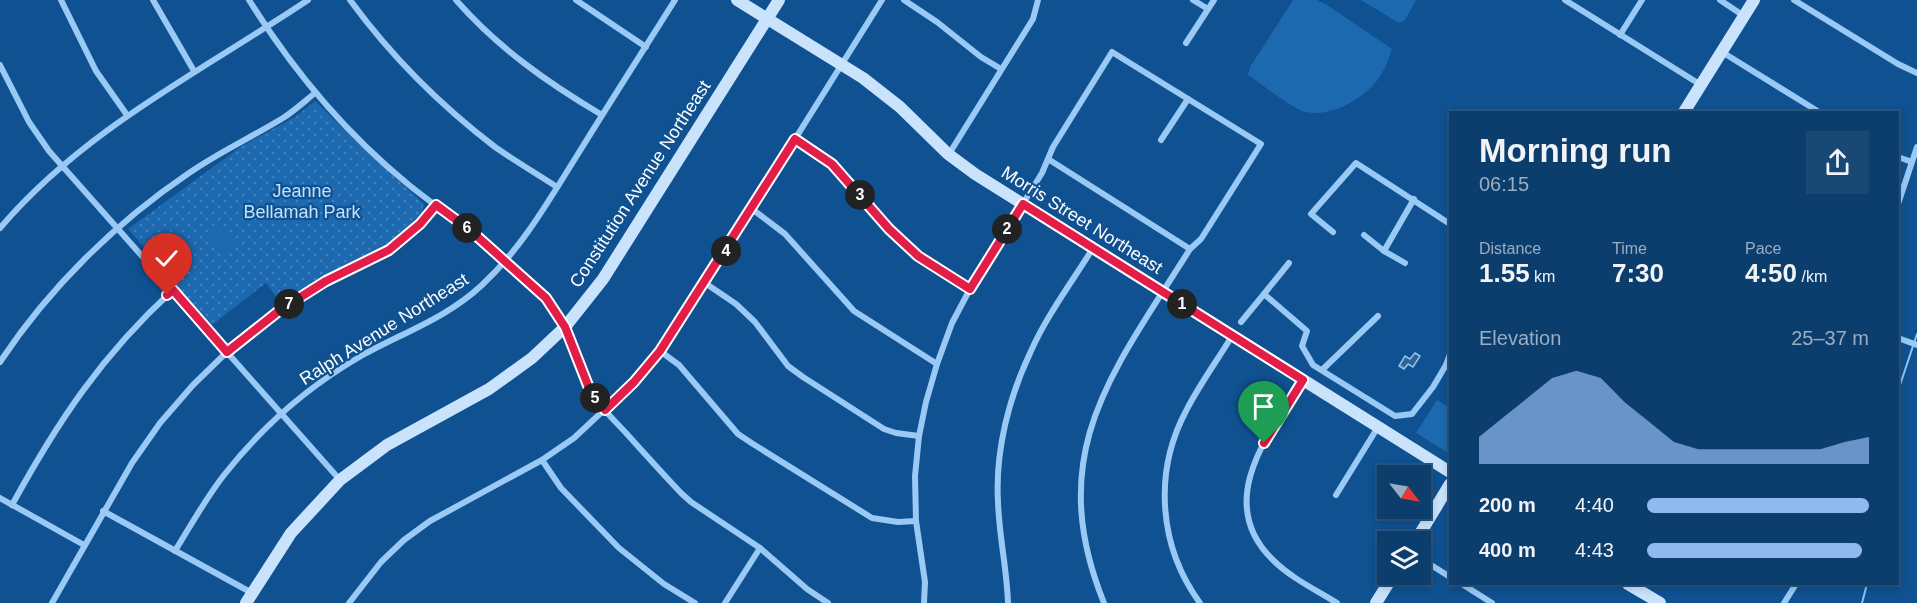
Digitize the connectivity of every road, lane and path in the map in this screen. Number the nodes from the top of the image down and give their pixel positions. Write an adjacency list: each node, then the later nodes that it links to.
1 (61, 0): 39 (street)
2 (153, 0): 32 (street)
3 (249, 0): 24 (street)
4 (308, 0): 24 (street)
5 (350, 0): 49 (street)
6 (456, 0): 40 (street)
7 (576, 0): 27 (street)
8 (675, 0): 27 (street, Ralph Avenue Northeast)
9 (737, 0): 23 (street, Morris Street Northeast)
10 (779, 0): 23 (street, Constitution Avenue Northeast)
11 (882, 0): 30 (street)
12 (904, 0): 31 (street)
13 (1039, 0): 31 (street)
14 (1193, 0): 21 (street)
15 (1214, 0): 21 (street)
16 (1565, 0): 25 (street)
17 (1642, 0): 25 (street)
18 (1720, 0): 22 (street)
19 (1754, 0): 22 (street)
20 (1794, 0): 33 (street)
21 (1208, 9): 26 (street)
22 (1744, 16): 28 (street)
23 (768, 18): 30 (street, Morris Street Northeast); 73 (street, Constitution Avenue Northeast)
24 (266, 27): 32 (street); 35 (street)
25 (1620, 35): 34 (street)
26 (1186, 43)
27 (646, 47): 40 (street, Ralph Avenue Northeast)
28 (1722, 51): 34 (street); 38 (street)
29 (0, 65): 48 (street)
30 (841, 65): 41 (street); 44 (street, Morris Street Northeast)
31 (1001, 69): 44 (street)
32 (194, 71): 39 (street)
33 (1917, 73)
34 (1701, 85): 37 (street)
35 (315, 93): 53 (street); 57 (street)
36 (1188, 99): 42 (street); 46 (street); 61 (street)
37 (1685, 111)
38 (1817, 111)
39 (127, 115): 48 (street)
40 (602, 115): 49 (street, Ralph Avenue Northeast)
41 (795, 139): 54 (street); 67 (street)
42 (1161, 140)
43 (1917, 147): 47 (street)
44 (948, 154): 52 (street, Morris Street Northeast)
45 (1899, 157): 47 (street)
46 (1048, 159): 52 (street); 61 (street)
47 (1912, 162): 51 (street)
48 (63, 166): 55 (street); 57 (street)
49 (557, 187): 63 (street, Ralph Avenue Northeast)
50 (1414, 199): 56 (street); 58 (street); 62 (street)
51 (1899, 201)
52 (1023, 204): 60 (street, Morris Street Northeast); 67 (street)
53 (436, 205): 63 (street); 78 (street)
54 (752, 209): 66 (street); 80 (street)
55 (2, 222)
56 (1449, 223)
57 (117, 228): 68 (street); 79 (street)
58 (1333, 232)
59 (1364, 235): 62 (street)
60 (1092, 248): 69 (street, Morris Street Northeast); 114 (street)
61 (1190, 249): 69 (street)
62 (1384, 251): 65 (street)
63 (505, 261): 73 (street); 85 (street, Ralph Avenue Northeast)
64 (1289, 263): 70 (street)
65 (1405, 263)
66 (705, 283): 77 (street); 87 (street)
67 (970, 289): 80 (street)
68 (173, 290): 78 (street); 94 (street)
69 (1163, 292): 74 (street, Morris Street Northeast); 115 (street)
70 (1264, 294): 72 (street); 82 (street)
71 (1378, 316): 82 (street)
72 (1241, 322)
73 (565, 327): 84 (street); 90 (street, Constitution Avenue Northeast)
74 (1232, 336): 83 (street, Morris Street Northeast); 116 (street)
75 (1899, 338): 76 (street)
76 (1917, 345)
77 (660, 351): 84 (street); 96 (street)
78 (227, 352): 85 (street); 95 (street)
79 (0, 362)
80 (937, 364): 87 (street)
81 (1448, 367): 82 (street)
82 (1322, 370)
83 (1303, 380): 86 (street, Morris Street Northeast); 117 (street)
84 (605, 410): 88 (street); 99 (street)
85 (282, 415): 90 (street); 100 (street, Ralph Avenue Northeast)
86 (1378, 427): 89 (street, Morris Street Northeast); 92 (street)
87 (919, 436): 96 (street)
88 (542, 460): 109 (street); 110 (street)
89 (1449, 471)
90 (340, 480): 107 (street, Constitution Avenue Northeast)
91 (1449, 486): 97 (street)
92 (1336, 495)
93 (0, 498): 94 (street)
94 (12, 505): 98 (street)
95 (103, 511): 98 (street); 100 (street)
96 (916, 521): 113 (street)
97 (1422, 531)
98 (84, 545): 108 (street)
99 (760, 548): 111 (street); 112 (street)
100 (175, 551): 107 (street)
101 (1431, 565): 102 (street)
102 (1449, 575)
103 (1387, 585): 118 (street)
104 (1464, 585): 119 (street)
105 (1630, 585): 120 (street)
106 (1794, 585): 121 (street)
107 (249, 598)
108 (52, 603)
109 (349, 603)
110 (695, 603)
111 (725, 603)
112 (828, 603)
113 (924, 603)
114 (1008, 603)
115 (1104, 603)
116 (1200, 603)
117 (1337, 603)
118 (1376, 603)
119 (1492, 603)
120 (1660, 603)
121 (1784, 603)

